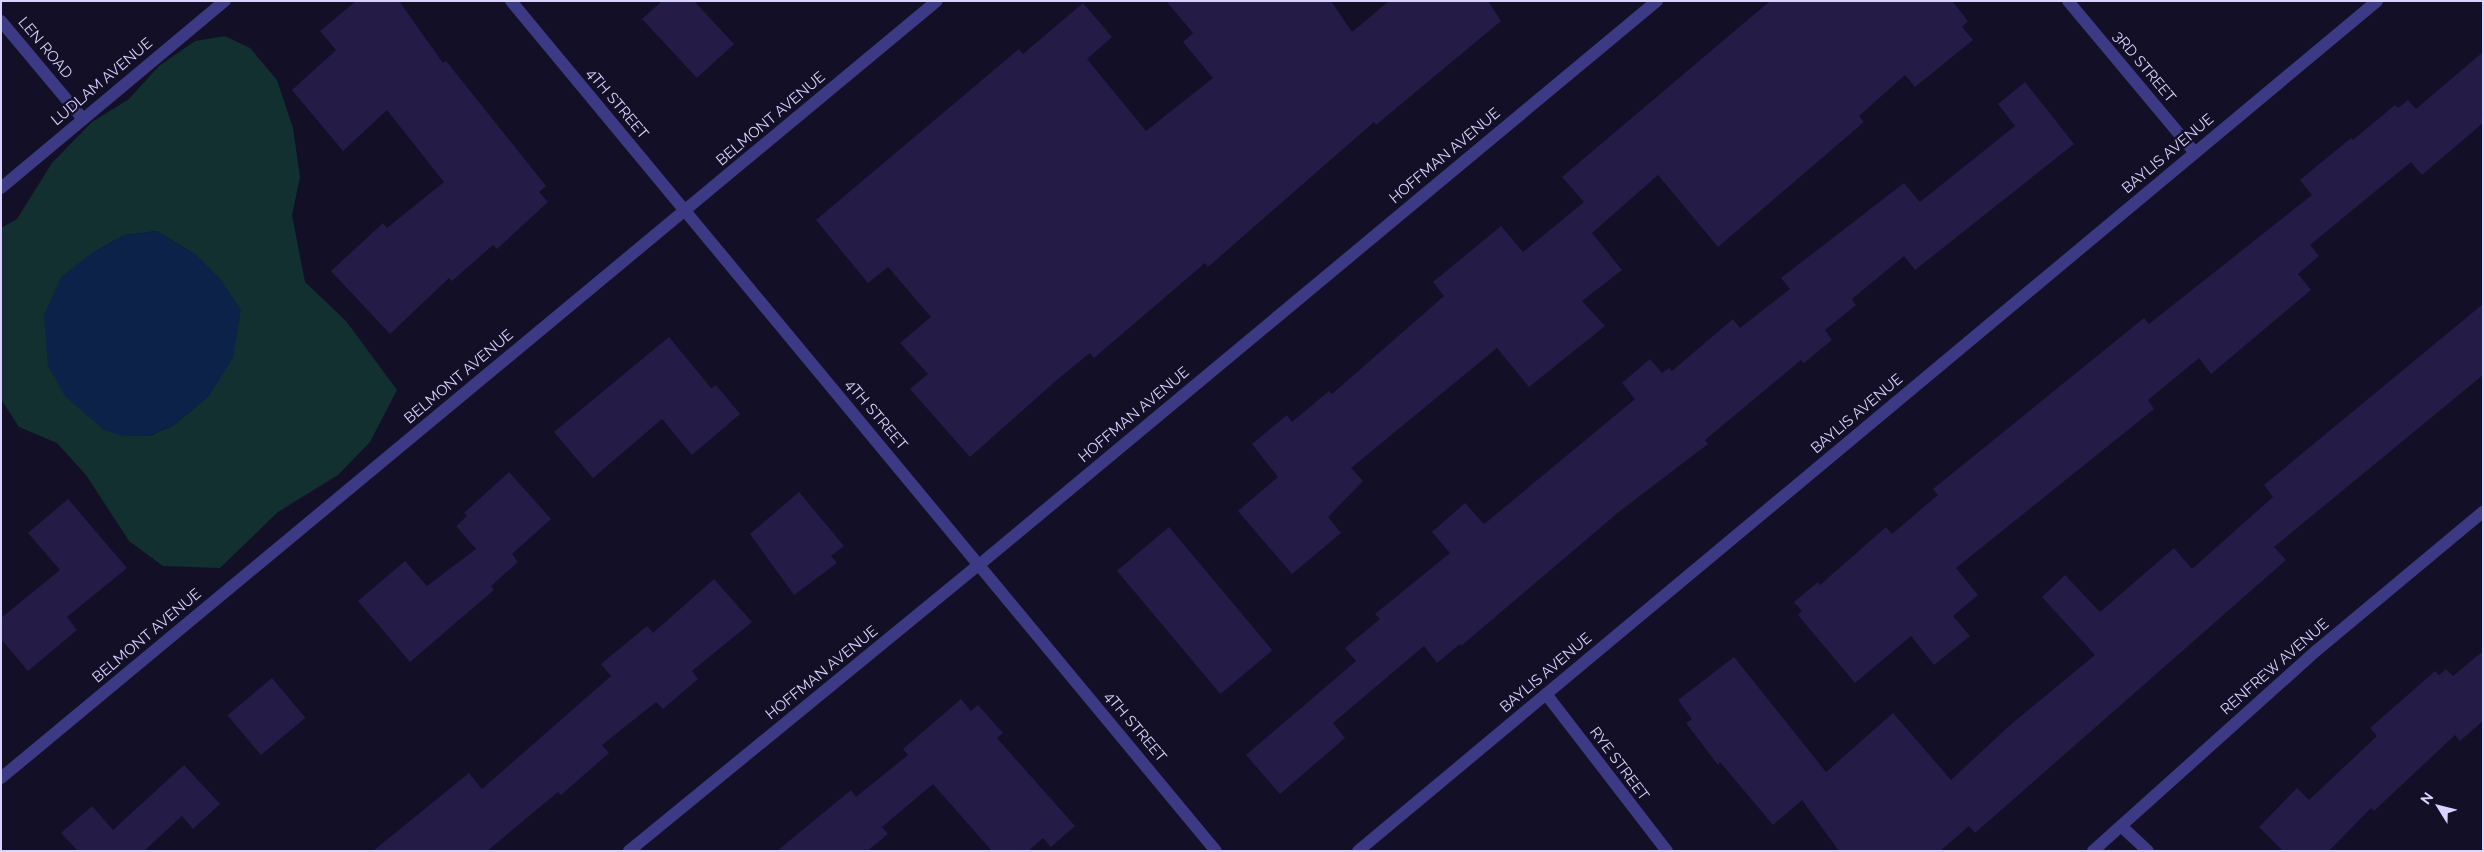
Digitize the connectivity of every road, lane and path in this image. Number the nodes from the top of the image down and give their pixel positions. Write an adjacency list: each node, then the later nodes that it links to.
1 (225, 1): 8 (street, LUDLAM AVENUE)
2 (511, 1): 11 (street, 4TH STREET)
3 (937, 1): 11 (street, BELMONT AVENUE)
4 (1657, 1): 13 (street, HOFFMAN AVENUE)
5 (2068, 1): 9 (street, 3RD STREET)
6 (2378, 1): 9 (street, BAYLIS AVENUE)
7 (1, 21): 8 (street, LEN ROAD)
8 (83, 119): 10 (street, LUDLAM AVENUE)
9 (2195, 153): 14 (street, BAYLIS AVENUE)
10 (1, 188)
11 (685, 211): 13 (street, 4TH STREET); 15 (street, BELMONT AVENUE)
12 (2483, 512): 16 (street, RENFREW AVENUE)
13 (979, 565): 17 (street, HOFFMAN AVENUE); 18 (street, 4TH STREET)
14 (1546, 694): 19 (street, BAYLIS AVENUE); 20 (street, RYE STREET)
15 (1, 778)
16 (2121, 826): 21 (street, RENFREW AVENUE); 22 (street)
17 (629, 851)
18 (1216, 851)
19 (1358, 851)
20 (1667, 851)
21 (2093, 851)
22 (2148, 851)

